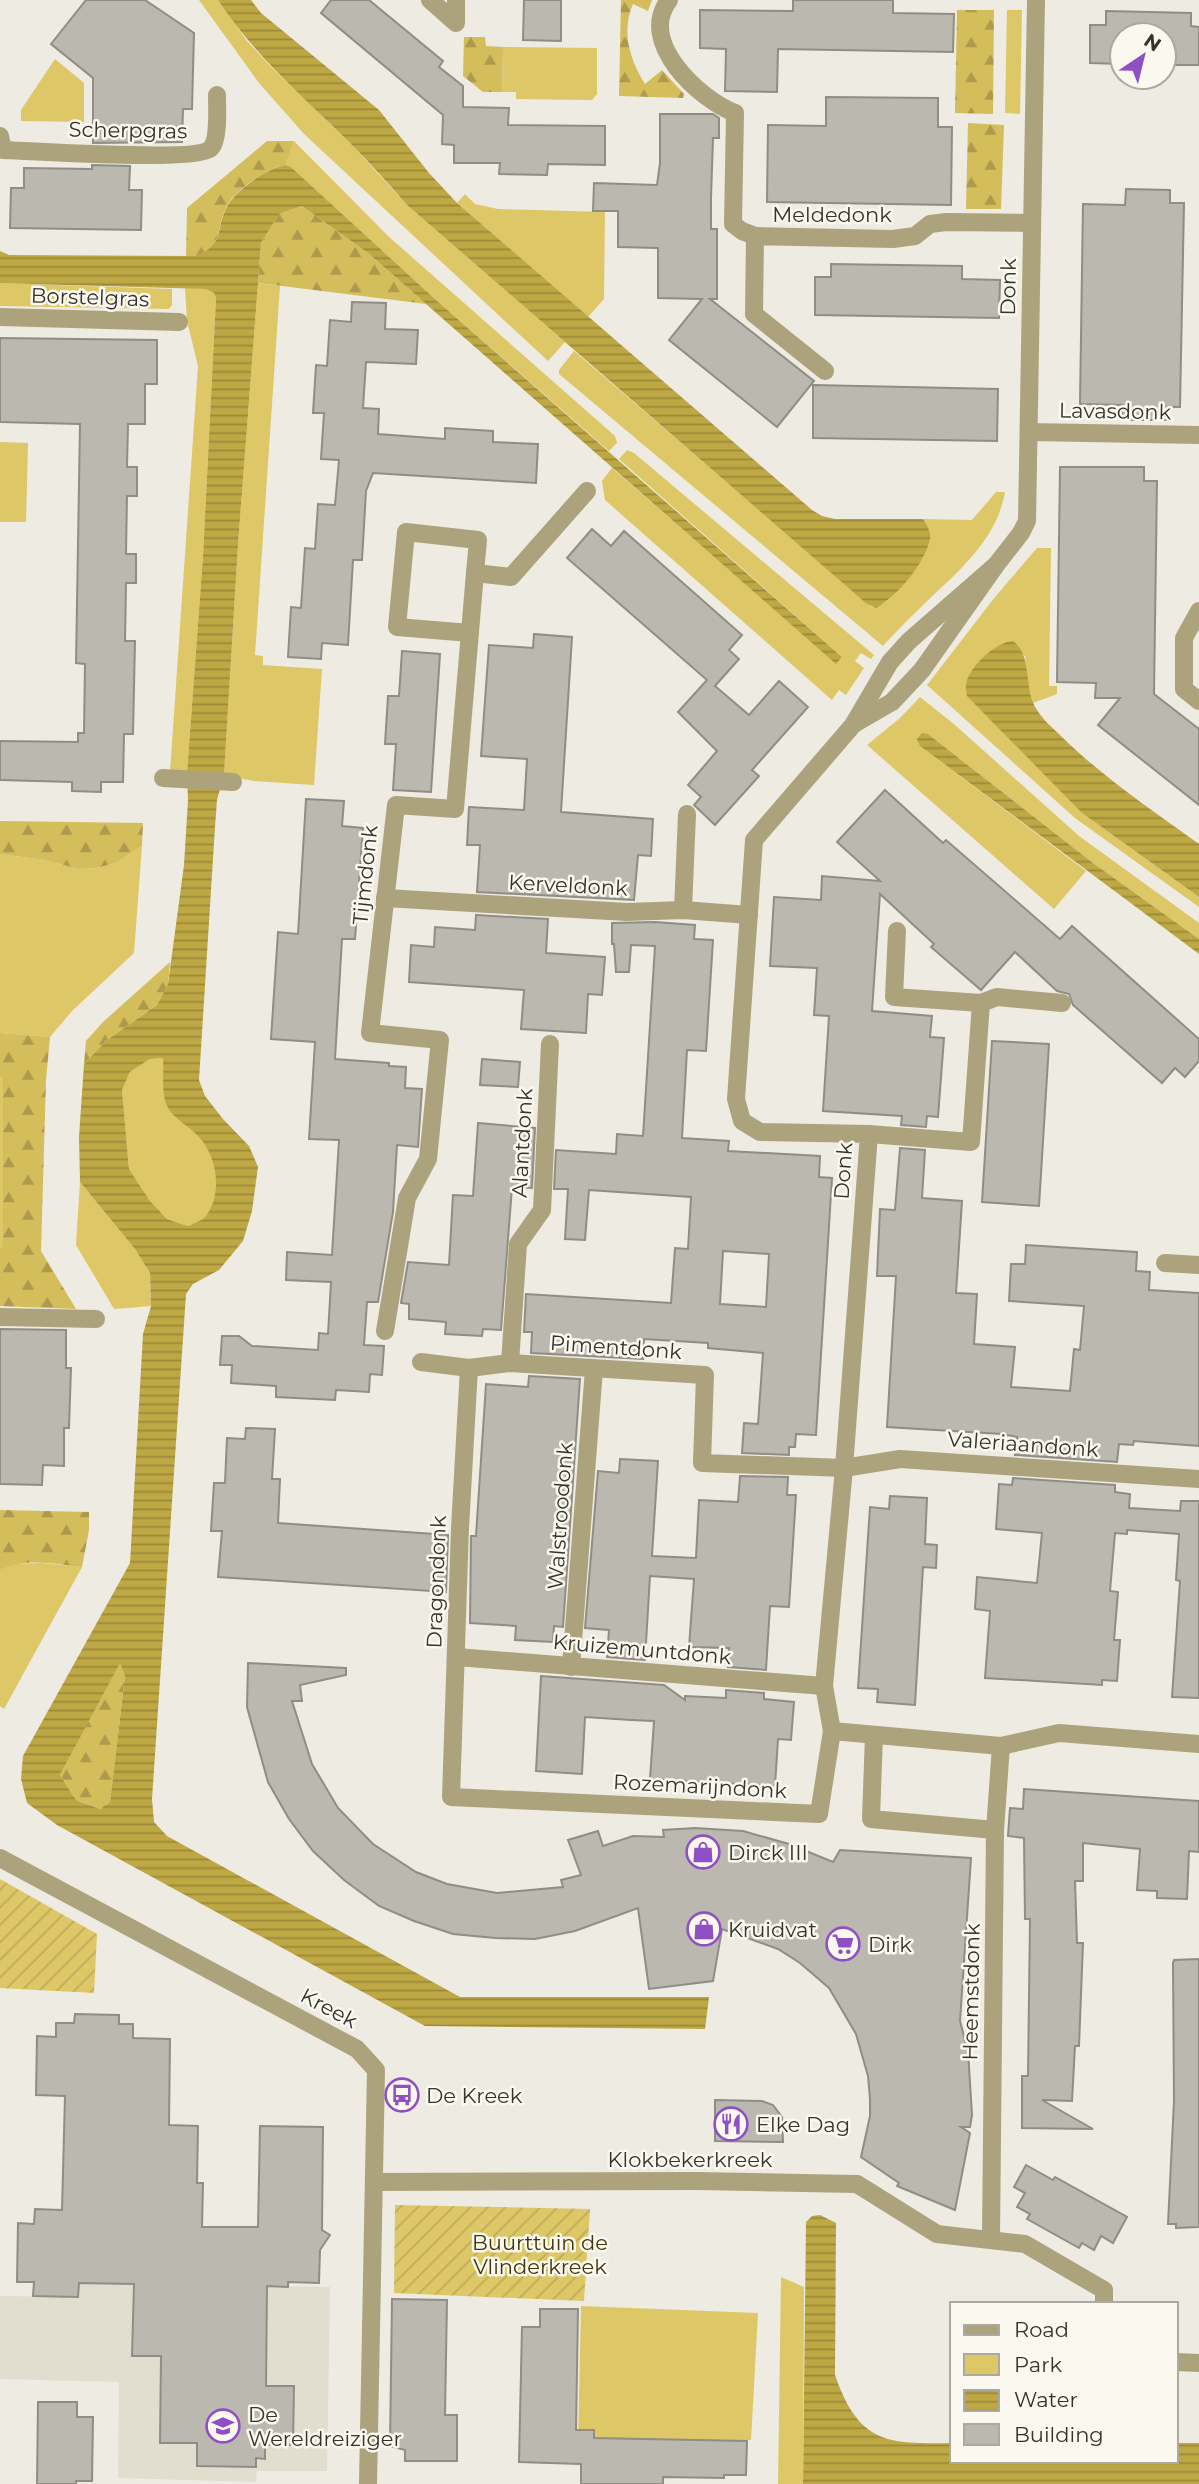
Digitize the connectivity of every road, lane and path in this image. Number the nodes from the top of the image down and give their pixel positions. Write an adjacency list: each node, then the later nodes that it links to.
1 (430, 0): 2 (street)
2 (456, 0)
3 (669, 0): 8 (street)
4 (1036, 0): 7 (street, Donk)
5 (217, 95): 6 (street, Scherpgras)
6 (0, 136)
7 (1032, 223): 8 (street, Meldedonk); 12 (street, Donk)
8 (755, 236): 11 (street, Meldedonk)
9 (0, 317): 10 (street, Borstelgras)
10 (179, 322)
11 (825, 371)
12 (1029, 432): 13 (street, Lavasdonk); 15 (street, Donk)
13 (1199, 435)
14 (587, 491): 16 (street)
15 (996, 565): 20 (street, Donk); 20 (street, Donk)
16 (475, 573): 18 (street, Tijmdonk); 18 (street, Tijmdonk)
17 (1199, 611): 19 (street)
18 (470, 634): 24 (street, Tijmdonk)
19 (1199, 702)
20 (853, 725): 26 (street, Donk)
21 (163, 778): 22 (street)
22 (233, 782)
23 (687, 814): 25 (street)
24 (385, 898): 25 (street, Kerveldonk); 36 (street, Tijmdonk)
25 (683, 910): 26 (street, Kerveldonk)
26 (749, 915): 31 (street, Donk)
27 (897, 931): 28 (street)
28 (981, 1003): 29 (street); 31 (street)
29 (1062, 1003)
30 (550, 1044): 38 (street, Alantdonk)
31 (869, 1134): 41 (street, Donk)
32 (1165, 1263): 33 (street)
33 (1199, 1265)
34 (0, 1317): 35 (street)
35 (96, 1319)
36 (385, 1331)
37 (421, 1362): 39 (street, Pimentdonk)
38 (510, 1363): 39 (street, Pimentdonk); 40 (street, Pimentdonk)
39 (469, 1368): 43 (street, Dragondonk)
40 (594, 1368): 41 (street, Pimentdonk); 44 (street, Walstroodonk)
41 (844, 1468): 42 (street, Valeriaandonk); 45 (street, Donk)
42 (1199, 1479)
43 (457, 1657): 44 (street, Kruizemuntdonk); 50 (street, Dragondonk)
44 (571, 1667): 45 (street, Kruizemuntdonk)
45 (824, 1686): 46 (street, Donk)
46 (832, 1731): 47 (street); 50 (street, Rozemarijndonk)
47 (874, 1735): 49 (street); 51 (street)
48 (1199, 1744): 49 (street)
49 (1001, 1746): 51 (street, Heemstdonk)
50 (451, 1797)
51 (995, 1830): 54 (street, Heemstdonk)
52 (0, 1858): 53 (street, Kreek)
53 (374, 2182): 54 (street, Klokbekerkreek); 58 (street, Kreek)
54 (991, 2239): 55 (street, Klokbekerkreek)
55 (1104, 2302)
56 (1178, 2362): 57 (street)
57 (1199, 2363)
58 (368, 2484)

